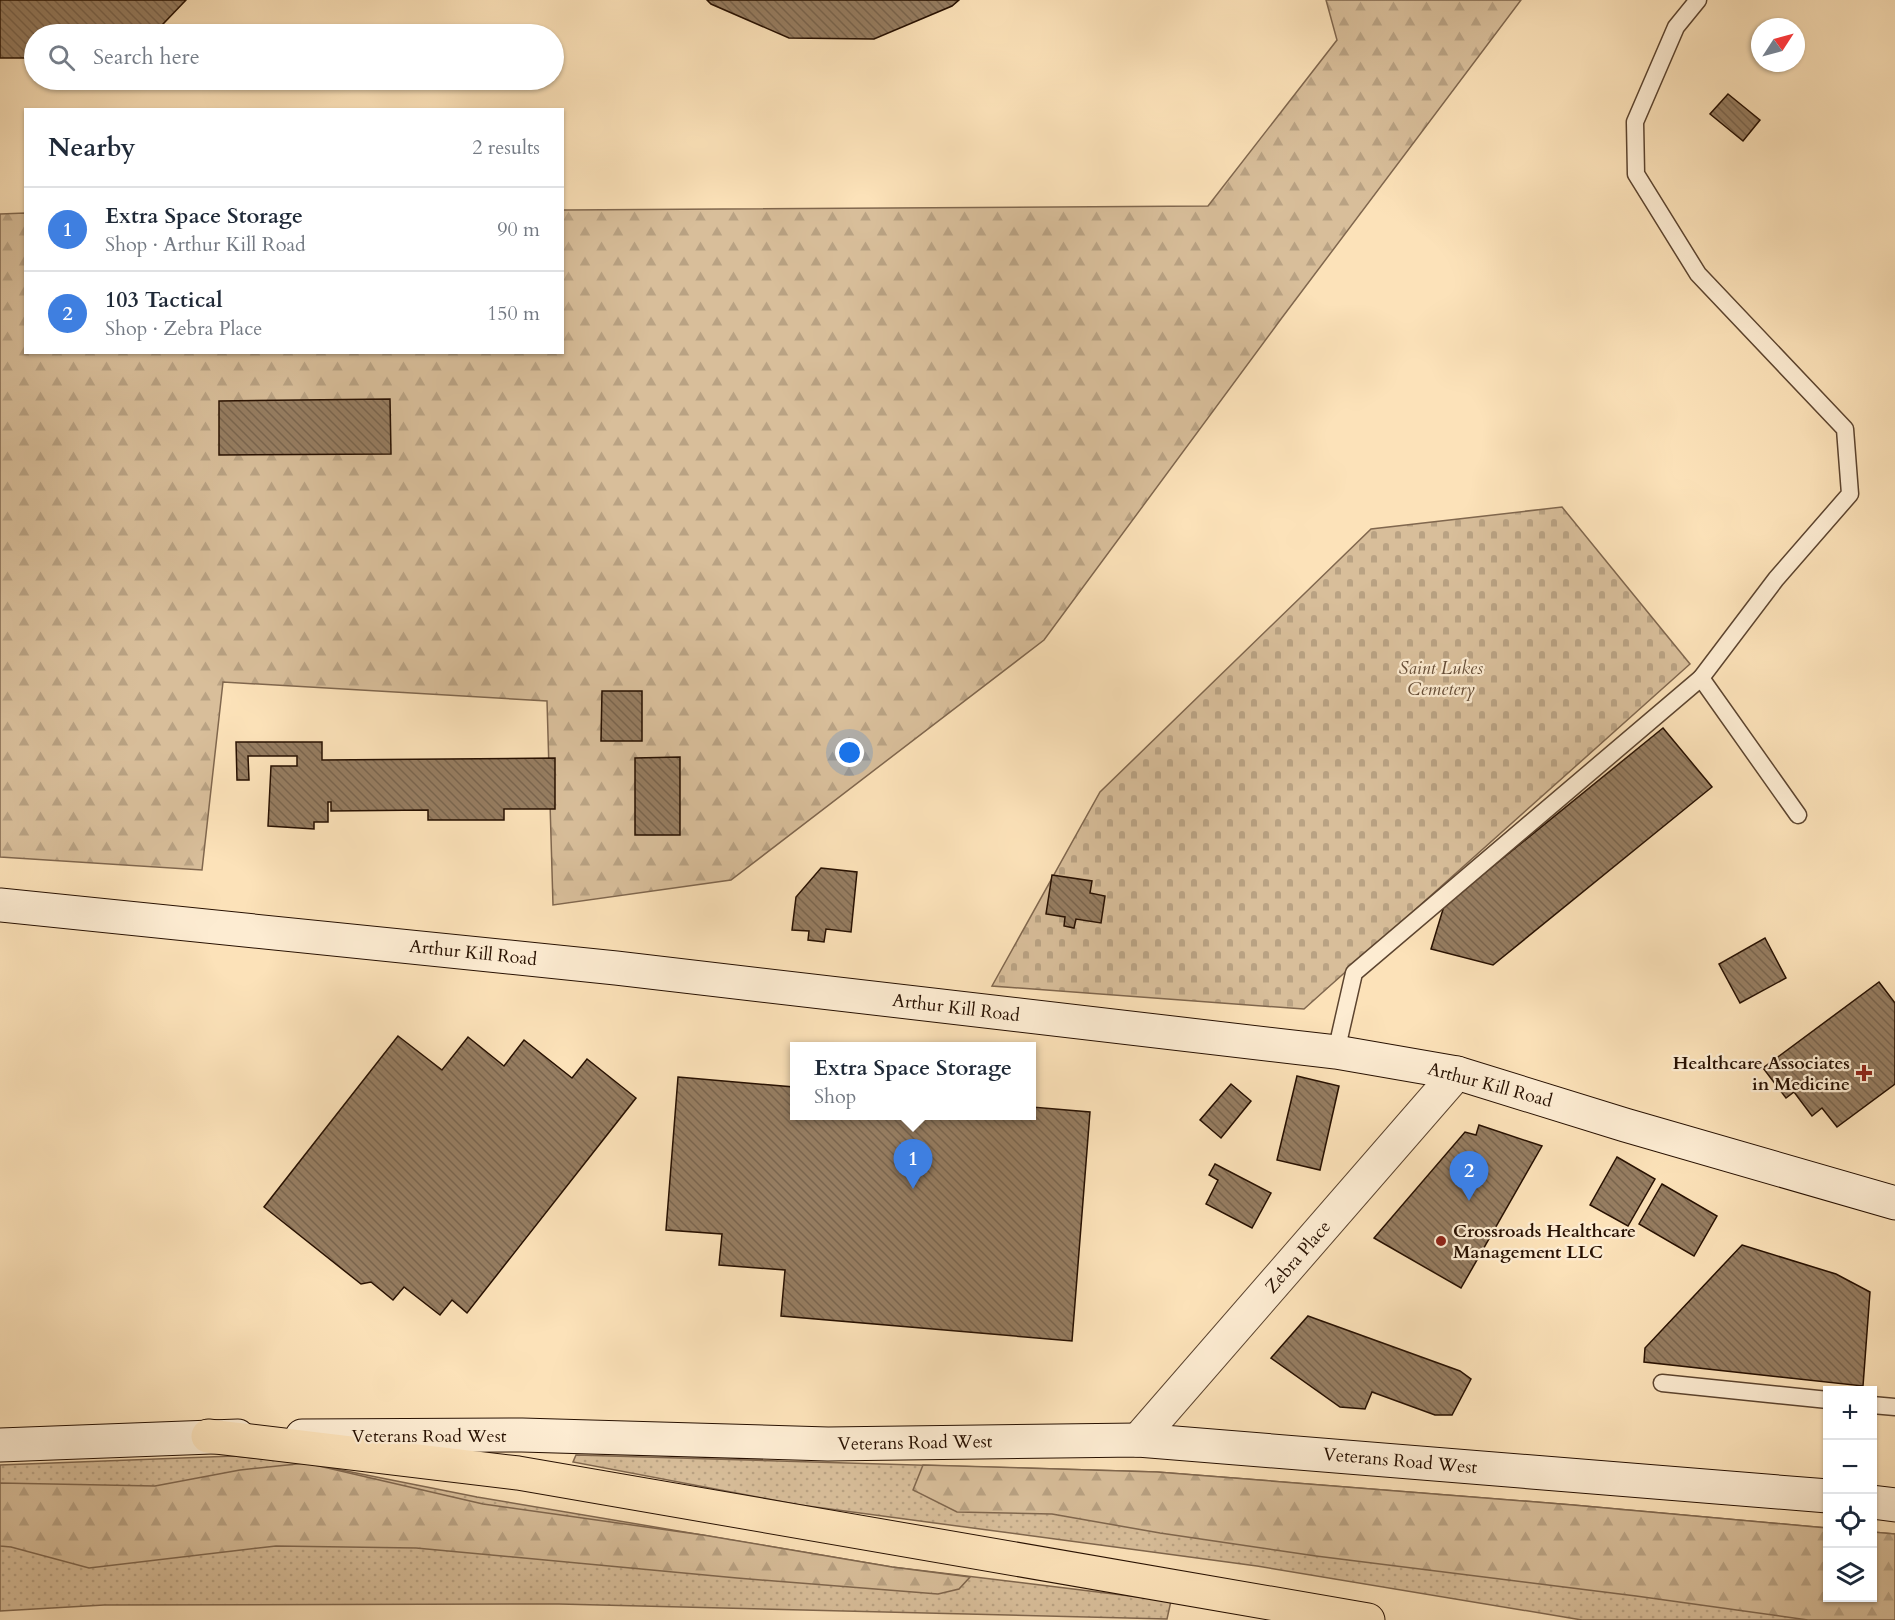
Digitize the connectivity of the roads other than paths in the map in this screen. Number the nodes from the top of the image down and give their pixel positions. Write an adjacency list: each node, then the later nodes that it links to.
1 (1698, 0): 2 (lane)
2 (1701, 678): 3 (lane); 5 (lane)
3 (1798, 815)
4 (0, 905): 5 (street, Arthur Kill Road)
5 (1336, 1052): 6 (street, Arthur Kill Road)
6 (1457, 1073): 7 (street, Arthur Kill Road); 13 (street, Zebra Place)
7 (1895, 1203)
8 (1662, 1383): 9 (lane)
9 (1823, 1400)
10 (1877, 1405): 11 (lane)
11 (1895, 1407)
12 (208, 1436): 13 (street, Veterans Road West); 14 (street, Veterans Road West); 18 (highway)
13 (1138, 1440): 15 (street, Veterans Road West)
14 (0, 1445)
15 (1823, 1497)
16 (1877, 1503): 17 (street)
17 (1895, 1505)
18 (1368, 1620)

